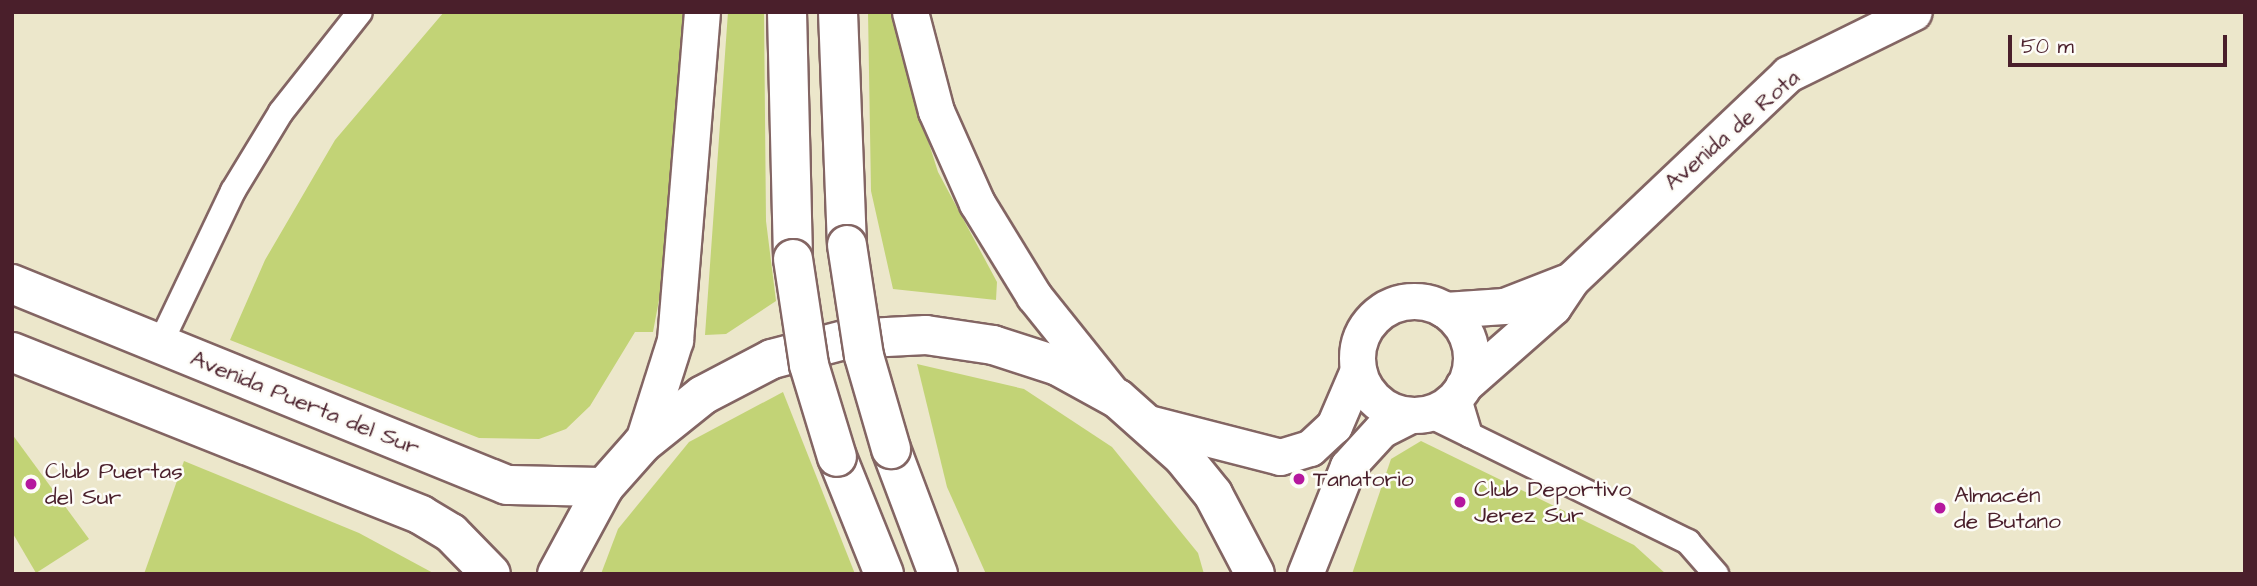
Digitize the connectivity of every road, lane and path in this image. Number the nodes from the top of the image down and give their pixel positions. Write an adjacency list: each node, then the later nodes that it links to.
1 (360, 12): 10 (street)
2 (702, 12): 18 (street)
3 (787, 12): 22 (main road, bridge)
4 (838, 12): 23 (main road, bridge)
5 (910, 12): 14 (street)
6 (1914, 12): 7 (street, Avenida de Rota)
7 (1572, 279): 9 (street, Avenida de Rota); 13 (street, Avenida de Rota)
8 (12, 284): 10 (main road, Avenida Puerta del Sur)
9 (1445, 310): 12 (street); 13 (street)
10 (160, 344): 19 (main road, Avenida Puerta del Sur)
11 (12, 352): 20 (main road)
12 (1359, 370): 15 (street); 16 (street)
13 (1461, 391): 15 (street); 17 (street)
14 (1118, 399): 16 (main road); 18 (main road)
15 (1418, 415): 17 (street); 25 (street)
16 (1149, 423): 24 (main road)
17 (1470, 435): 26 (street)
18 (642, 444): 19 (main road)
19 (604, 487): 21 (main road)
20 (491, 574)
21 (557, 574)
22 (884, 574)
23 (938, 574)
24 (1255, 574)
25 (1306, 574)
26 (1716, 574)

